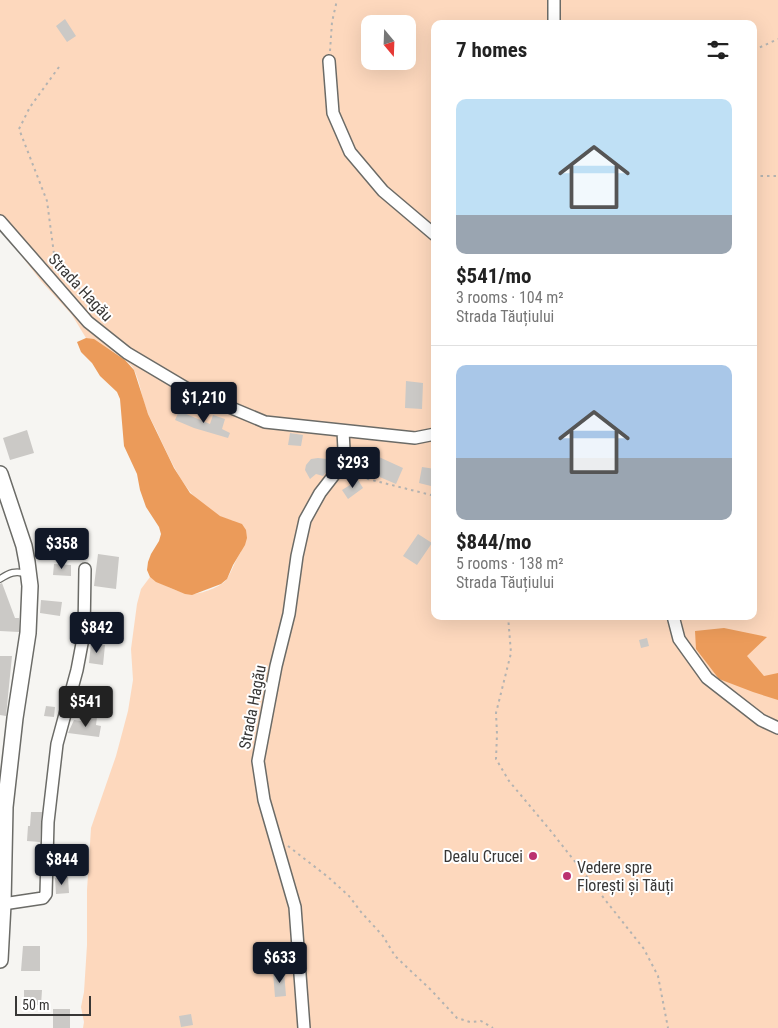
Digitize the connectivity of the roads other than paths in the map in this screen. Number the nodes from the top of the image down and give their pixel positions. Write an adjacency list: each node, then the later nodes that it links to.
1 (554, 0): 2 (street)
2 (554, 20)
3 (330, 61): 5 (street)
4 (0, 220): 6 (street, Strada Hagău)
5 (431, 232)
6 (343, 431): 7 (street, Strada Hagău); 16 (street, Strada Hagău)
7 (431, 435)
8 (0, 474): 10 (street)
9 (85, 569): 14 (street)
10 (29, 575): 11 (lane); 14 (street)
11 (0, 579)
12 (674, 620): 13 (street)
13 (778, 728)
14 (3, 904): 15 (street)
15 (0, 960)
16 (304, 1028)

